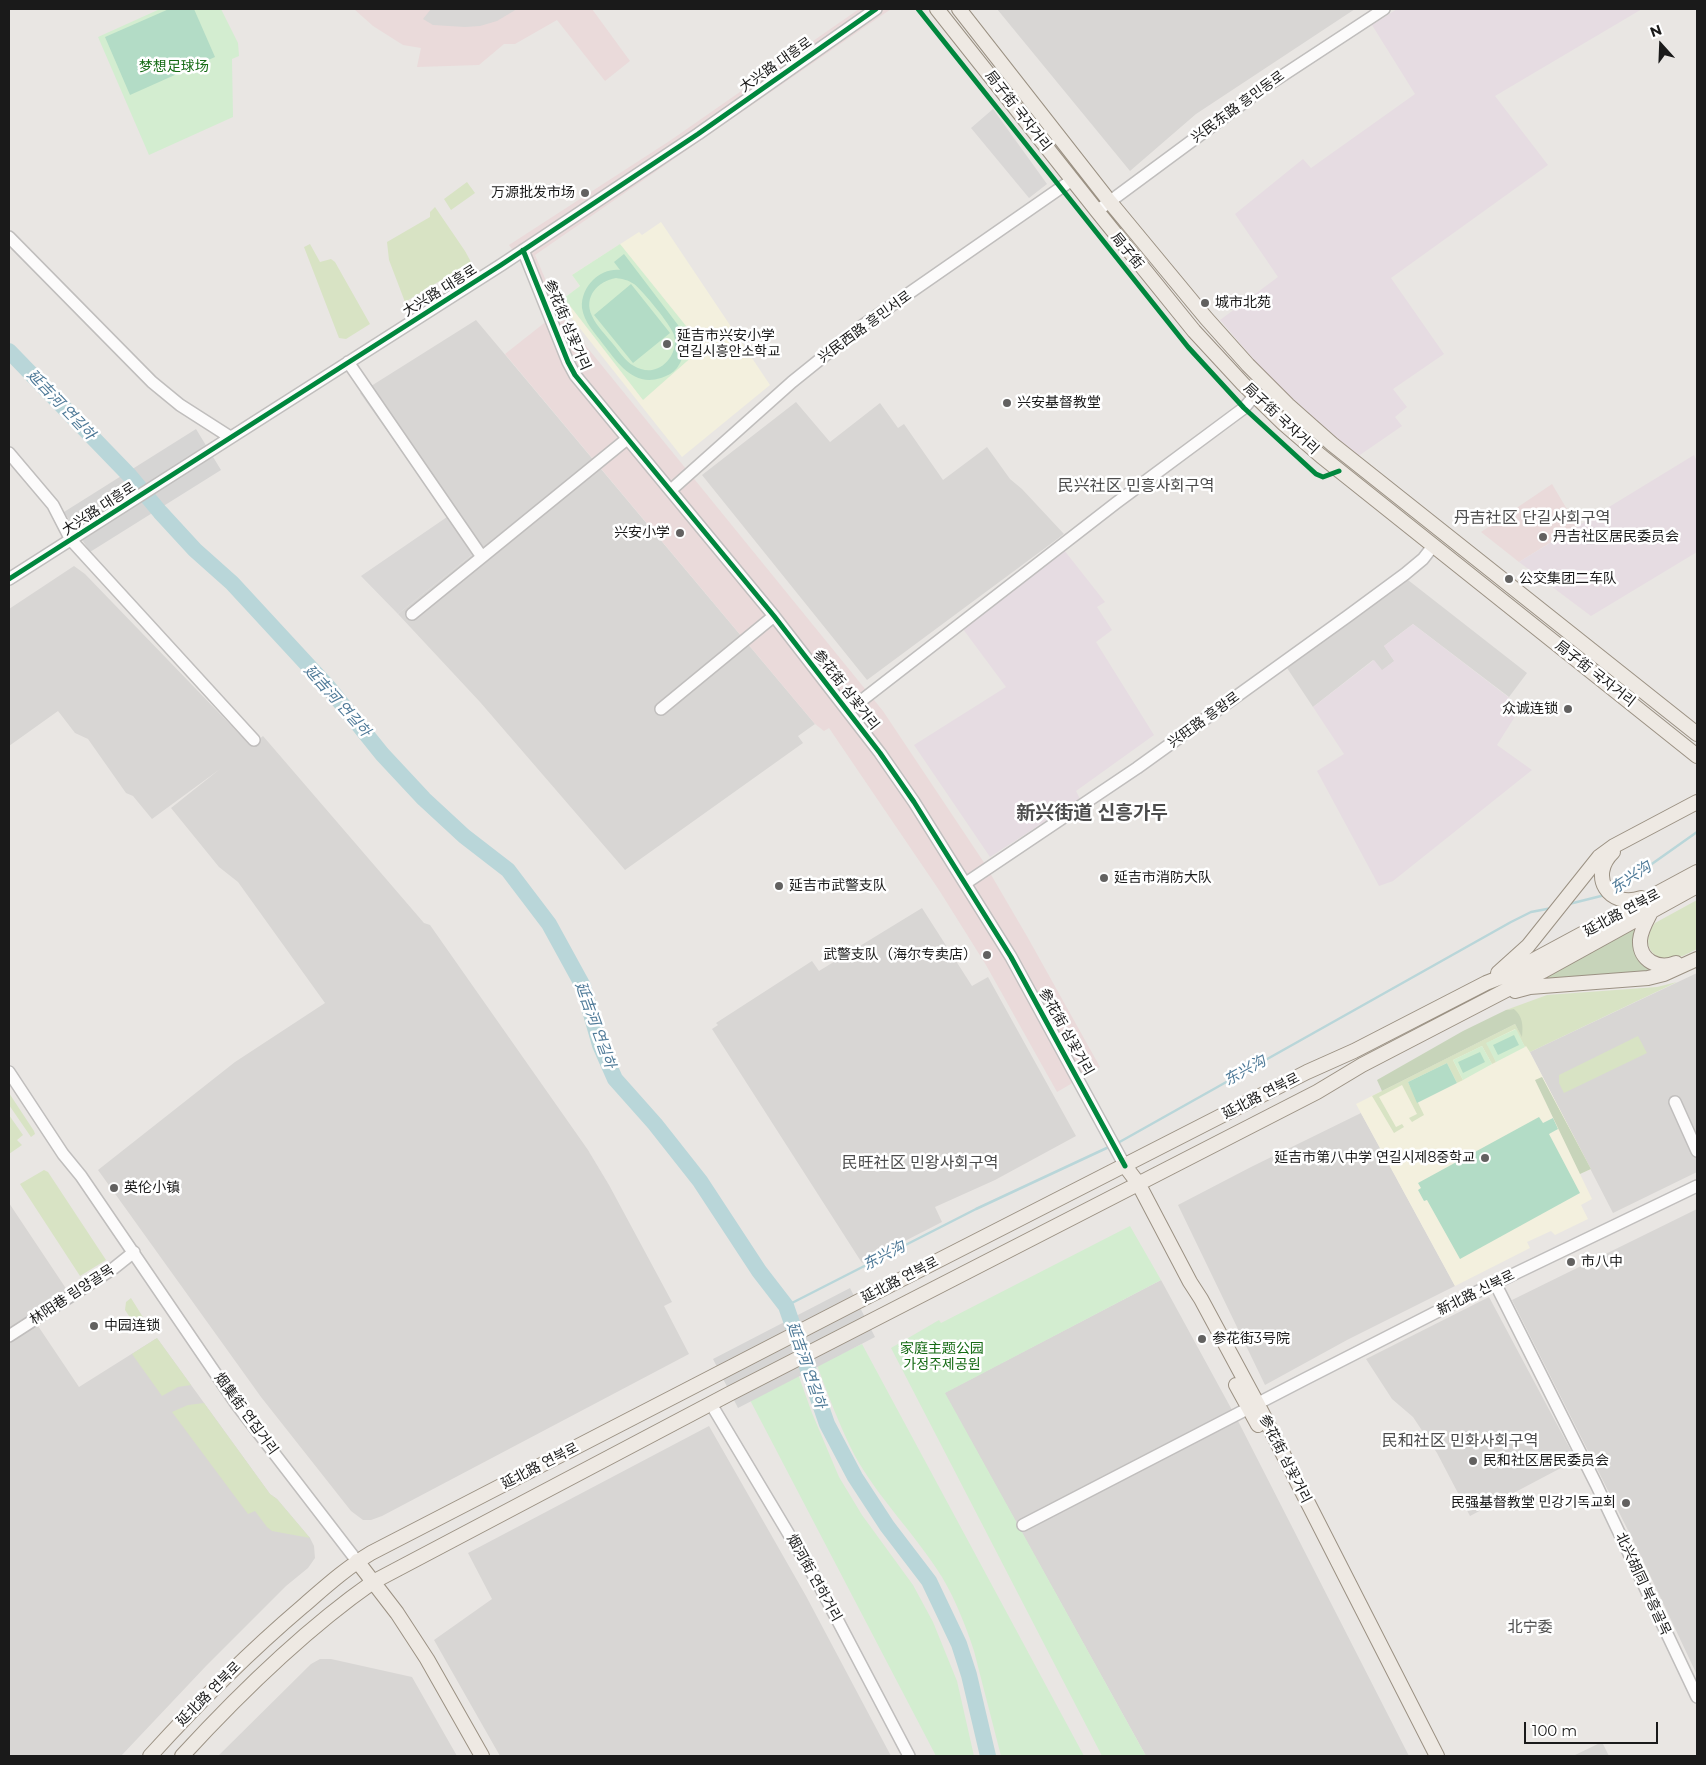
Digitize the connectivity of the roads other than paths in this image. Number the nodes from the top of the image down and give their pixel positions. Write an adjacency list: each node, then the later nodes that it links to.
1 (876, 9): 9 (street, 大兴路 대흥로)
2 (937, 9): 5 (main road, 局子街 국자거리)
3 (959, 9): 6 (main road, 局子街 국자거리)
4 (1384, 9): 6 (street, 兴民东路 흥민동로)
5 (1072, 180): 7 (main road, 局子街 국자거리); 15 (street, 兴民西路 흥민서로)
6 (1110, 202): 7 (street, 兴民东路 흥민동로); 24 (main road, 局子街 국자거리)
7 (1096, 211): 11 (main road, 局子街 국자거리)
8 (9, 237): 12 (street)
9 (523, 250): 10 (street, 大兴路 대흥로); 13 (street, 参花街 삼꽃거리)
10 (348, 362): 12 (street, 大兴路 대흥로); 18 (street)
11 (1254, 395): 17 (main road, 局子街 국자거리); 23 (street)
12 (230, 437): 16 (street, 大兴路 대흥로)
13 (628, 439): 15 (street, 参花街 삼꽃거리); 18 (street)
14 (9, 453): 16 (street)
15 (671, 490): 21 (street, 参花街 삼꽃거리)
16 (75, 537): 19 (street, 大兴路 대흥로); 25 (street)
17 (1434, 546): 26 (main road, 局子街 국자거리); 30 (street, 兴旺路 흥왕로)
18 (482, 557): 20 (street)
19 (9, 579)
20 (412, 614)
21 (774, 616): 22 (street); 23 (street, 参花街 삼꽃거리)
22 (661, 710)
23 (848, 711): 30 (street, 参花街 삼꽃거리)
24 (1697, 734)
25 (254, 740)
26 (1697, 756)
27 (1697, 802): 36 (main road)
28 (1697, 806): 32 (main road)
29 (1697, 872): 32 (main road, 延北路 연북로)
30 (966, 883): 41 (street, 参花街 삼꽃거리)
31 (1697, 886): 33 (main road, 延北路 연북로)
32 (1665, 890): 36 (main road, 延北路 연북로)
33 (1652, 910): 34 (main road); 37 (main road, 延北路 연북로)
34 (1697, 954)
35 (1697, 959): 37 (main road)
36 (1486, 983): 41 (main road, 延北路 연북로)
37 (1492, 996): 42 (main road, 延北路 연북로)
38 (9, 1072): 44 (street, 烟集街 연집거리)
39 (1675, 1102): 40 (street)
40 (1697, 1151)
41 (1125, 1166): 42 (main road, 参花街 삼꽃거리); 50 (main road, 延北路 연북로)
42 (1135, 1185): 47 (main road, 延北路 연북로); 48 (main road, 参花街 삼꽃거리)
43 (1697, 1186): 45 (street, 新北路 신북로)
44 (134, 1252): 46 (street, 林阳巷 림양골목); 50 (street, 烟集街 연집거리)
45 (1495, 1283): 48 (street, 新北路 신북로); 52 (street, 北兴胡同 북흥골목)
46 (9, 1336)
47 (711, 1404): 51 (main road, 延北路 연북로); 56 (street, 烟河街 연하거리)
48 (1253, 1406): 49 (street, 新北路 신북로); 57 (main road, 参花街 삼꽃거리); 58 (main road, 参花街 삼꽃거리)
49 (1023, 1525)
50 (358, 1561): 51 (main road, 烟集街 연집거리); 53 (main road, 延北路 연북로)
51 (373, 1582): 54 (main road, 延北路 연북로); 55 (main road, 烟集街 연집거리)
52 (1697, 1697)
53 (150, 1756)
54 (182, 1756)
55 (482, 1756)
56 (909, 1756)
57 (1427, 1756)
58 (1437, 1756)

